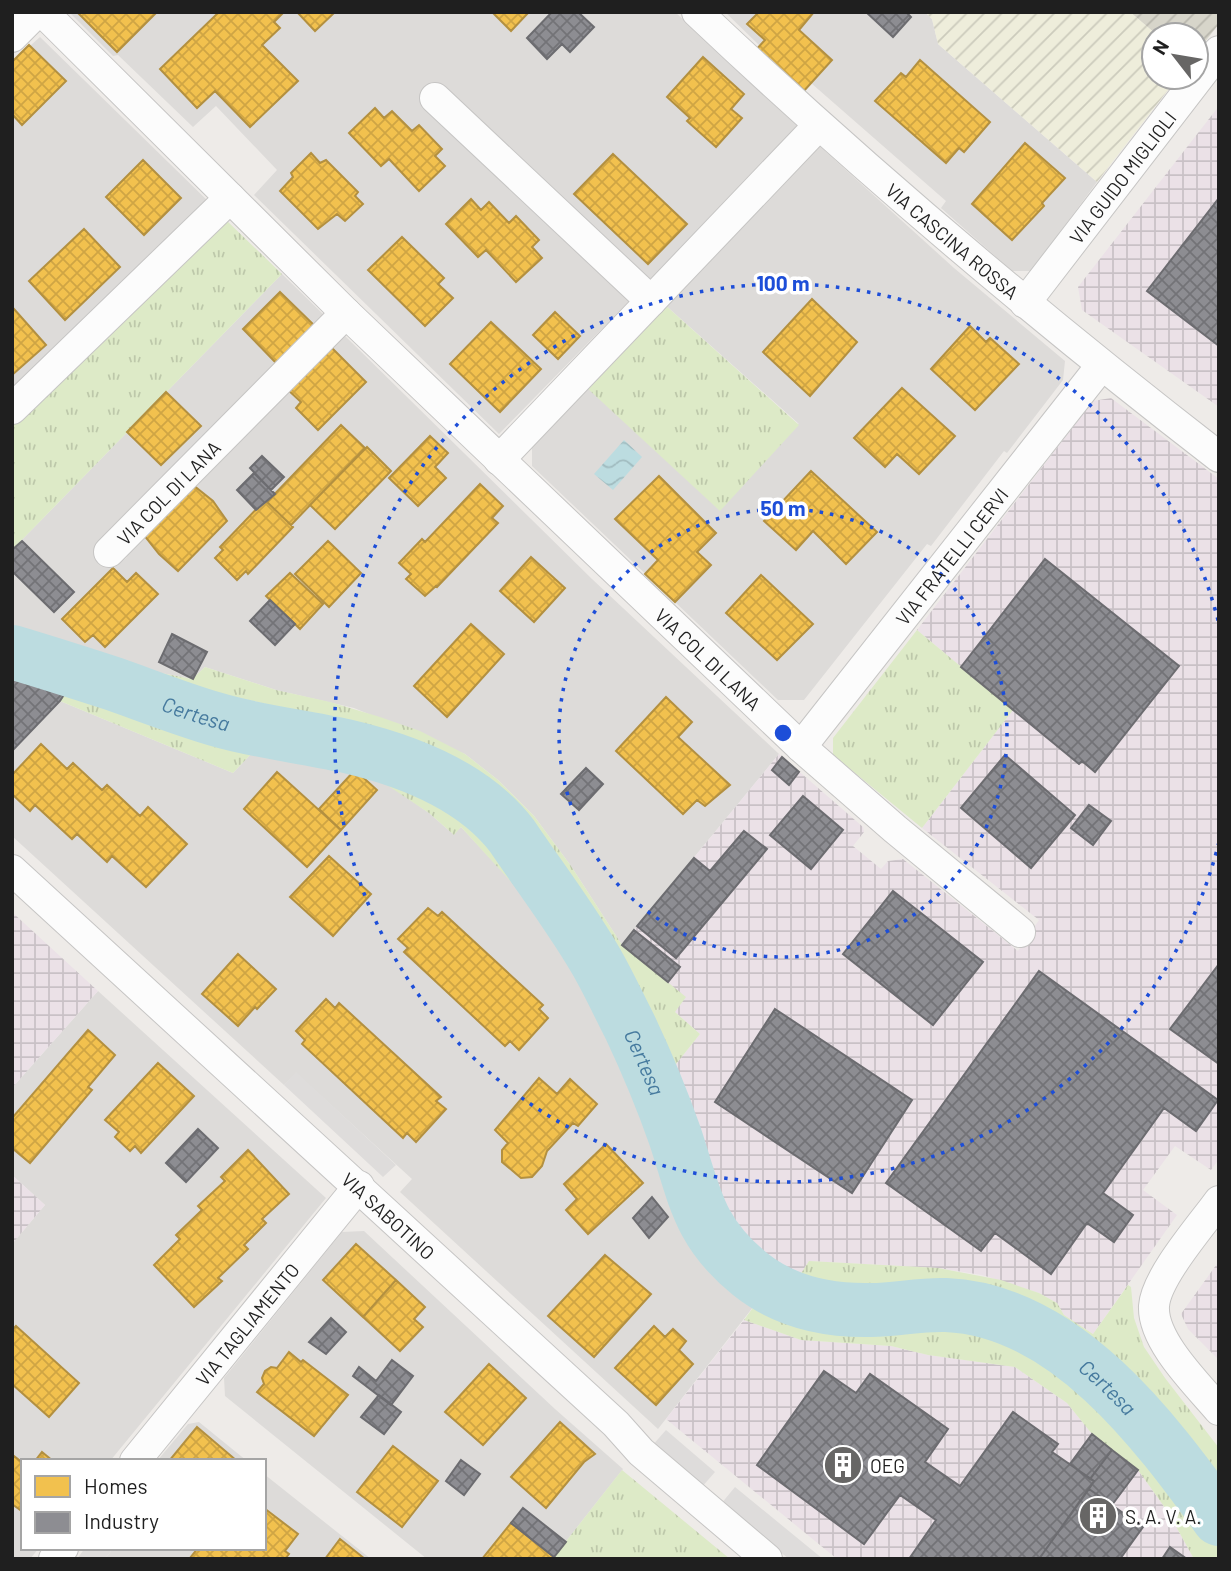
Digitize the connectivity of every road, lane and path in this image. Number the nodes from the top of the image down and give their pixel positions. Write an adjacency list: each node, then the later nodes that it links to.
1 (37, 12): 4 (street)
2 (43, 12): 8 (street, VIA COL DI LANA)
3 (696, 12): 7 (street, VIA CASCINA ROSSA)
4 (12, 37)
5 (1219, 51): 10 (street, VIA GUIDO MIGLIOLI)
6 (435, 98): 9 (street)
7 (819, 125): 9 (street); 10 (street, VIA CASCINA ROSSA)
8 (230, 198): 11 (street, VIA COL DI LANA); 13 (street)
9 (651, 301): 15 (street)
10 (1025, 303): 12 (street, VIA CASCINA ROSSA)
11 (346, 313): 15 (street, VIA COL DI LANA); 16 (street, VIA COL DI LANA)
12 (1101, 366): 14 (street, VIA CASCINA ROSSA); 17 (street, VIA FRATELLI CERVI)
13 (12, 409)
14 (1219, 457)
15 (499, 460): 17 (street, VIA COL DI LANA)
16 (109, 552)
17 (801, 747): 19 (street, VIA COL DI LANA)
18 (12, 870): 20 (street, VIA SABOTINO)
19 (1020, 932)
20 (359, 1186): 23 (street, VIA TAGLIAMENTO); 24 (street, VIA SABOTINO)
21 (1219, 1201): 22 (street)
22 (1219, 1410)
23 (137, 1459)
24 (767, 1559)

